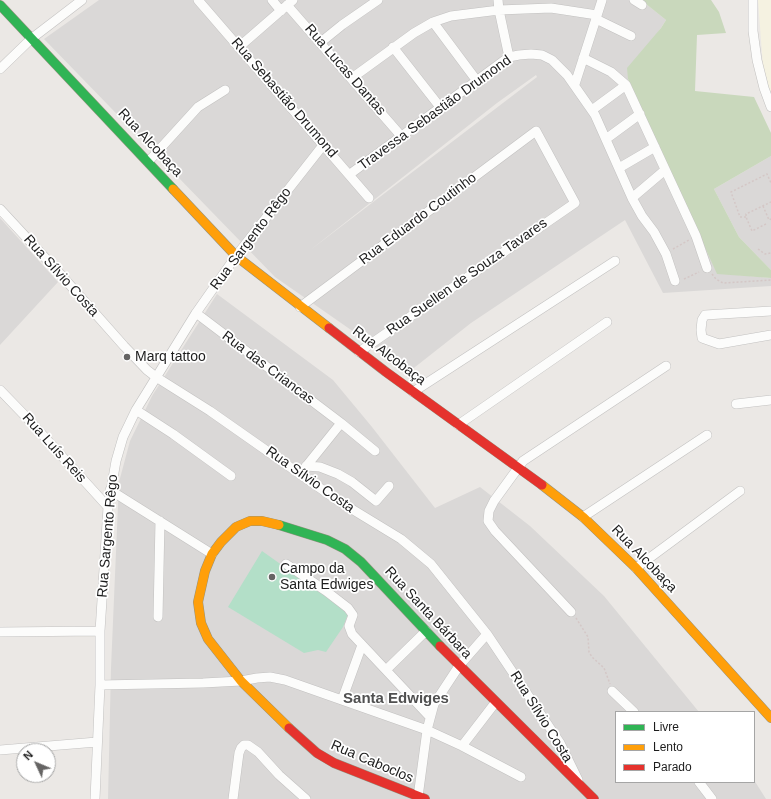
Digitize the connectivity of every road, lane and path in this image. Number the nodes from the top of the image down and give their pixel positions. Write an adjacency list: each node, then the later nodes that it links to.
1 (82, 0): 16 (street)
2 (272, 0): 10 (street, Rua Lucas Dantas)
3 (378, 0): 17 (street)
4 (498, 0): 12 (street)
5 (602, 0): 13 (street)
6 (634, 0): 11 (street)
7 (753, 0): 29 (street)
8 (204, 2): 18 (street, Rua Sebastião Drumond)
9 (0, 5): 16 (main road, Rua Alcobaça)
10 (287, 5): 17 (street, Rua Lucas Dantas); 18 (street)
11 (642, 5)
12 (498, 10): 13 (street); 14 (street); 20 (street)
13 (596, 17): 15 (street); 21 (street)
14 (433, 22): 19 (street); 24 (street)
15 (631, 36)
16 (32, 38): 22 (street); 36 (main road, Rua Alcobaça)
17 (321, 42): 23 (street, Rua Lucas Dantas)
18 (239, 46): 34 (street, Rua Sebastião Drumond)
19 (393, 47): 23 (street); 28 (street)
20 (509, 58): 24 (street, Travessa Sebastião Drumond); 25 (street, Travessa Sebastião Drumond)
21 (584, 58): 25 (street); 26 (street)
22 (0, 68)
23 (352, 78): 32 (street, Rua Lucas Dantas)
24 (477, 81): 28 (street, Travessa Sebastião Drumond)
25 (575, 84): 30 (street, Travessa Sebastião Drumond)
26 (626, 85): 30 (street); 31 (street)
27 (225, 90): 36 (street)
28 (440, 107): 32 (street, Travessa Sebastião Drumond)
29 (771, 107)
30 (592, 110): 33 (street, Travessa Sebastião Drumond)
31 (640, 114): 33 (street); 35 (street)
32 (402, 137): 39 (street, Travessa Sebastião Drumond)
33 (606, 139): 37 (street, Travessa Sebastião Drumond)
34 (324, 144): 39 (street, Rua Sebastião Drumond); 54 (street, Rua Sargento Rêgo)
35 (655, 147): 37 (street); 38 (street)
36 (148, 162): 54 (main road, Rua Alcobaça)
37 (619, 168): 42 (street, Travessa Sebastião Drumond)
38 (666, 170): 42 (street); 50 (street)
39 (350, 174): 41 (street, Rua Sebastião Drumond)
40 (771, 182): 47 (path)
41 (369, 198)
42 (632, 198): 53 (street, Travessa Sebastião Drumond)
43 (771, 202): 45 (path)
44 (575, 203): 59 (street, Rua Eduardo Coutinho); 64 (street, Rua Suellen de Souza Tavares)
45 (763, 206): 47 (path); 48 (path)
46 (0, 209): 66 (street, Rua Sílvio Costa)
47 (746, 217): 49 (path)
48 (771, 219)
49 (766, 224)
50 (696, 236): 53 (path); 56 (street)
51 (758, 249): 52 (path)
52 (771, 252)
53 (666, 254): 57 (street, Travessa Sebastião Drumond)
54 (236, 256): 59 (main road, Rua Alcobaça); 61 (street, Rua Sargento Rêgo)
55 (615, 261): 68 (street)
56 (707, 268): 57 (path); 58 (path)
57 (675, 280)
58 (771, 280)
59 (300, 306): 64 (main road, Rua Alcobaça)
60 (771, 311): 63 (street)
61 (196, 314): 66 (street, Rua Sargento Rêgo); 72 (street, Rua das Criancas)
62 (607, 322): 73 (street)
63 (771, 334)
64 (359, 352): 68 (main road, Rua Alcobaça)
65 (666, 366): 77 (street)
66 (156, 377): 71 (street, Rua Sargento Rêgo); 78 (street, Rua Sílvio Costa)
67 (0, 390): 83 (street, Rua Luís Reis)
68 (413, 392): 73 (main road, Rua Alcobaça)
69 (771, 400): 70 (street)
70 (736, 404)
71 (136, 410): 79 (street); 81 (street, Rua Sargento Rêgo)
72 (341, 423): 75 (street, Rua das Criancas); 76 (street)
73 (458, 425): 77 (main road, Rua Alcobaça)
74 (707, 435): 84 (street)
75 (375, 451)
76 (306, 466): 78 (street); 80 (street)
77 (518, 468): 84 (main road, Rua Alcobaça); 89 (street)
78 (299, 474): 94 (street, Rua Sílvio Costa)
79 (231, 476)
80 (389, 486)
81 (110, 490): 83 (street, Rua Sargento Rêgo); 85 (street)
82 (740, 491): 88 (street)
83 (108, 507): 93 (street, Rua Sargento Rêgo)
84 (583, 517): 88 (main road, Rua Alcobaça)
85 (160, 521): 86 (street); 90 (street)
86 (212, 554): 91 (main road, Rua Santa Bárbara); 98 (main road, Rua Santa Bárbara)
87 (286, 564): 95 (street)
88 (636, 568): 105 (main road, Rua Alcobaça)
89 (571, 612): 100 (path)
90 (158, 617)
91 (426, 631): 96 (main road, Rua Santa Bárbara); 97 (street)
92 (0, 632): 93 (street)
93 (100, 632): 99 (street, Rua Sargento Rêgo)
94 (488, 634): 96 (street); 112 (street, Rua Sílvio Costa)
95 (362, 645): 97 (street); 101 (street)
96 (458, 666): 102 (main road, Rua Santa Bárbara); 104 (street)
97 (386, 670): 104 (street)
98 (241, 681): 99 (street); 101 (street); 113 (main road, Rua Caboclos)
99 (100, 685): 107 (street, Rua Sargento Rêgo)
100 (612, 691): 103 (street)
101 (342, 700): 106 (street)
102 (495, 703): 108 (street); 112 (main road, Rua Santa Bárbara)
103 (633, 711)
104 (430, 717): 106 (street)
105 (771, 718)
106 (427, 730): 108 (street); 113 (street)
107 (97, 742): 109 (street); 114 (street, Rua Sargento Rêgo)
108 (462, 746): 110 (street)
109 (0, 750)
110 (521, 777)
111 (700, 783): 118 (street)
112 (580, 785): 117 (main road, Rua Santa Bárbara)
113 (422, 798)
114 (95, 799)
115 (234, 799): 116 (street)
116 (306, 799)
117 (594, 799)
118 (712, 799)

